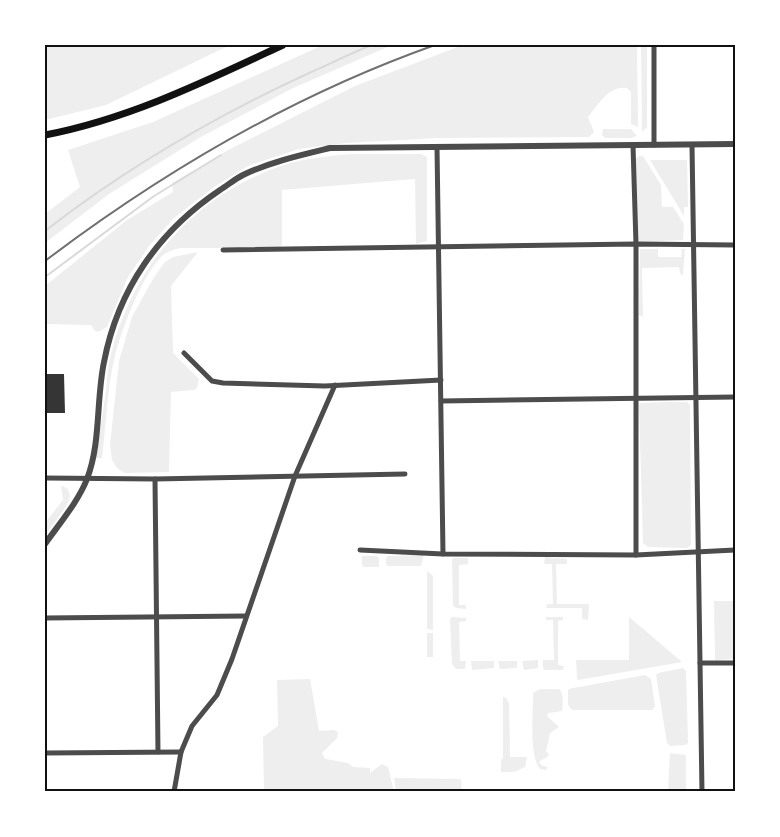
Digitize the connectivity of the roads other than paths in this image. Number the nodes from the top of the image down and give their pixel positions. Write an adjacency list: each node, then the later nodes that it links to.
1 (283, 45): 3 (main road)
2 (654, 45): 6 (street)
3 (45, 135)
4 (735, 144): 7 (street)
5 (633, 145): 6 (street); 8 (street); 9 (street)
6 (654, 145): 7 (street)
7 (692, 145): 10 (street)
8 (437, 147): 12 (street); 25 (street)
9 (636, 244): 10 (street); 12 (street); 19 (street)
10 (694, 245): 11 (street); 17 (street)
11 (735, 245)
12 (439, 247): 13 (street); 15 (street)
13 (223, 250)
14 (184, 353): 16 (street)
15 (441, 380): 16 (street); 20 (street)
16 (335, 385): 22 (street)
17 (695, 397): 18 (street); 19 (street); 29 (street)
18 (735, 397)
19 (635, 399): 20 (street); 31 (street)
20 (441, 401): 30 (street)
21 (405, 474): 22 (street)
22 (295, 476): 24 (street); 33 (street)
23 (45, 478): 25 (street)
24 (155, 479): 25 (street); 32 (street)
25 (87, 480): 26 (street)
26 (45, 544)
27 (360, 550): 30 (street)
28 (735, 550): 29 (street)
29 (697, 551): 31 (street); 35 (street)
30 (443, 554): 31 (street)
31 (636, 555)
32 (156, 615): 33 (street); 34 (street); 37 (street)
33 (246, 616): 38 (street)
34 (45, 618)
35 (700, 663): 36 (street); 41 (street)
36 (735, 663)
37 (158, 752): 38 (street); 39 (street)
38 (181, 752): 40 (street)
39 (45, 753)
40 (174, 792)
41 (702, 792)

